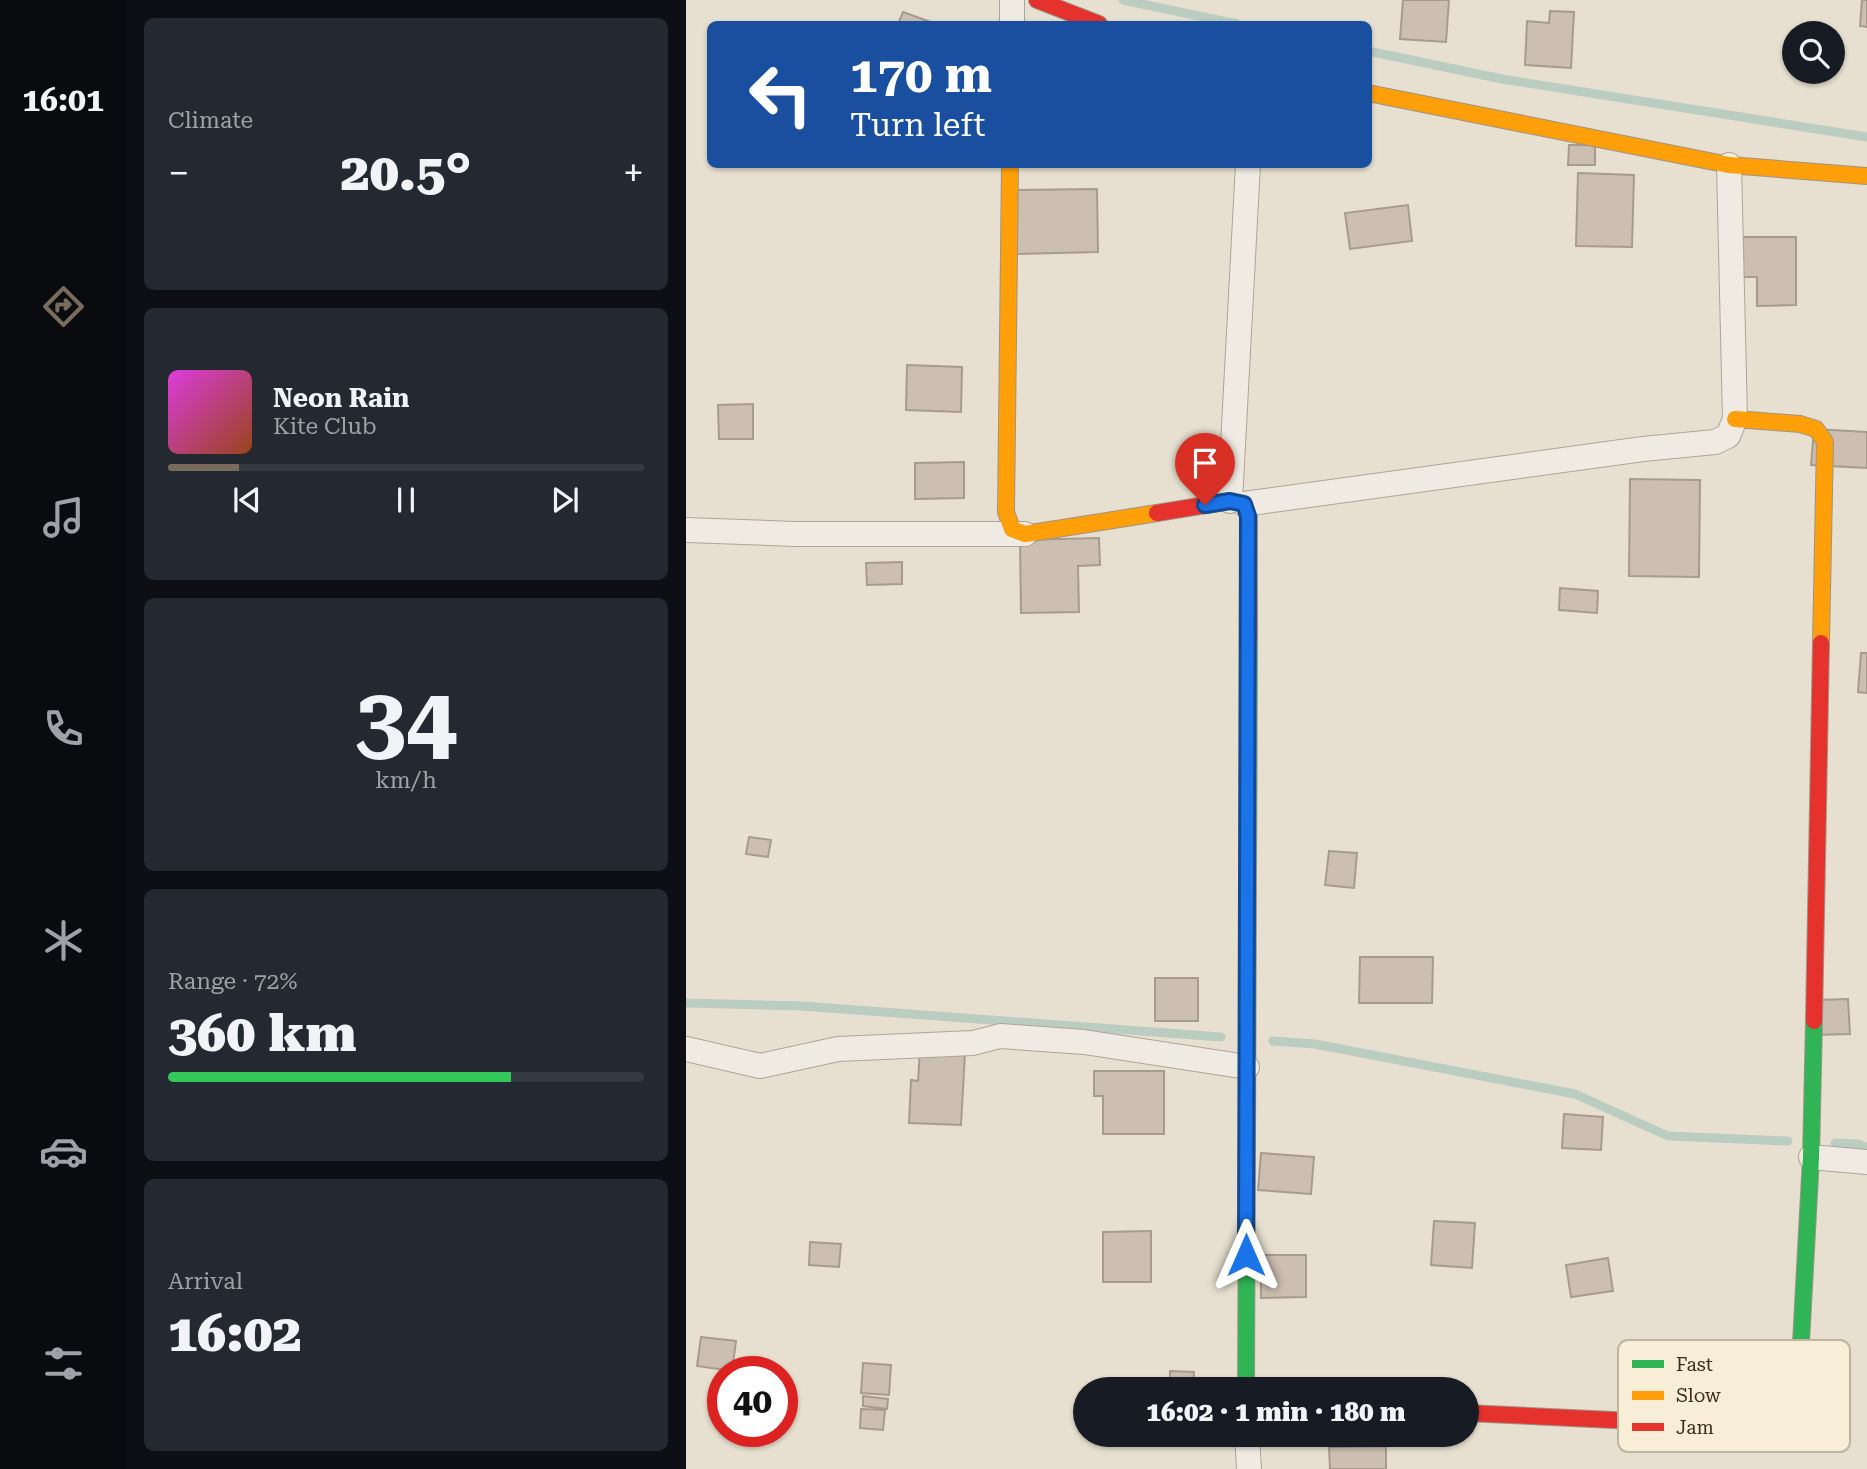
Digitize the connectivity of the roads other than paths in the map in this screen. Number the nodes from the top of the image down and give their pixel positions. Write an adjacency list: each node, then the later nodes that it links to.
1 (1012, 0): 3 (street)
2 (1037, 0): 4 (street)
3 (1012, 21)
4 (1091, 21)
5 (1372, 94): 6 (street)
6 (1729, 165): 9 (street); 10 (street)
7 (1010, 168): 13 (street)
8 (1248, 168): 11 (street)
9 (1867, 176)
10 (1735, 419): 11 (street); 16 (street)
11 (1237, 503): 13 (street); 15 (street)
12 (686, 530): 13 (street)
13 (1025, 534)
14 (686, 1049): 15 (street)
15 (1247, 1067): 19 (street)
16 (1811, 1157): 17 (street); 18 (street)
17 (1867, 1162)
18 (1801, 1340)
19 (1246, 1377)
20 (1479, 1414): 21 (street)
21 (1618, 1421)
22 (1248, 1447): 23 (street)
23 (1250, 1469)

